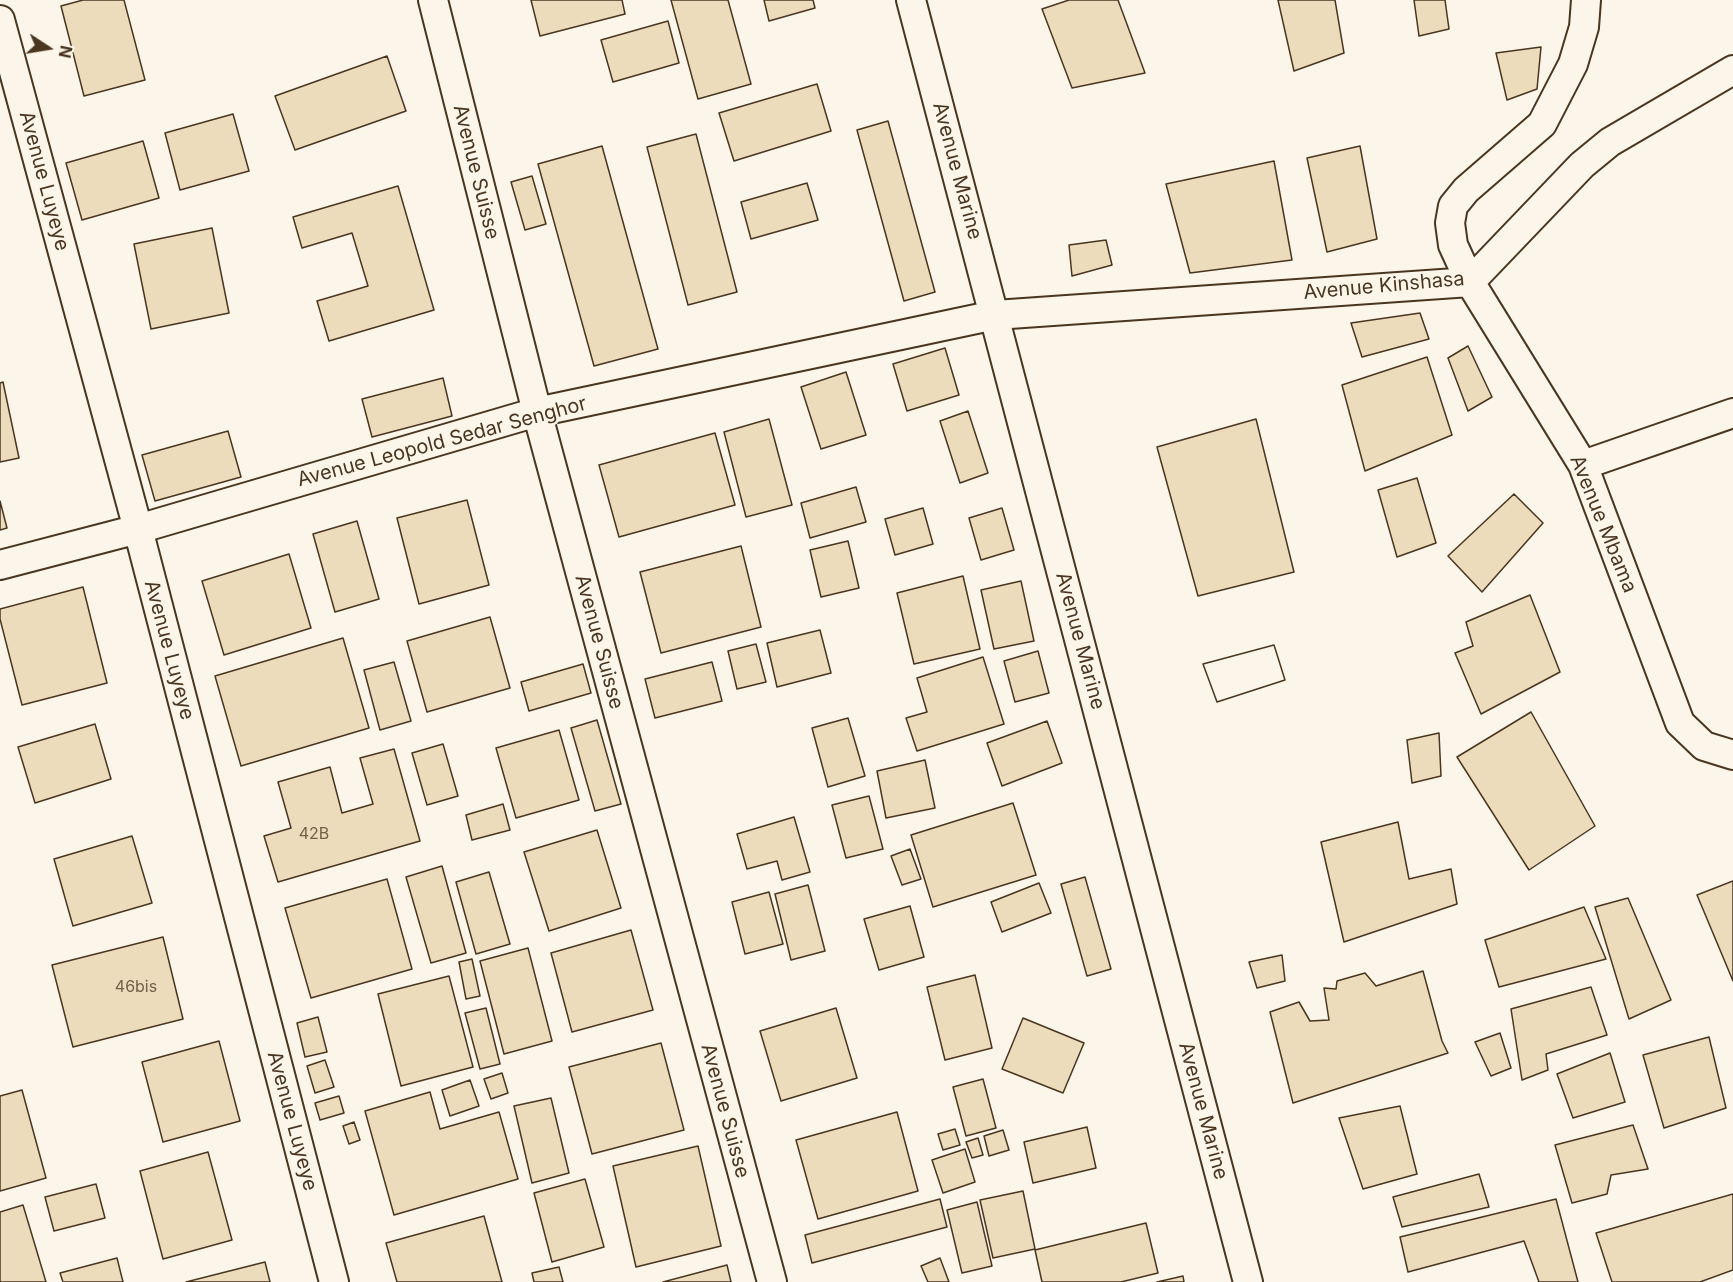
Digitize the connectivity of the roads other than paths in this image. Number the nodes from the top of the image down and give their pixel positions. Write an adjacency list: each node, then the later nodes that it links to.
1 (433, 0): 8 (street, Avenue Suisse)
2 (911, 0): 7 (street, Avenue Marine)
3 (1586, 0): 6 (street, Avenue Mbama)
4 (0, 20): 11 (street, Avenue Luyeye)
5 (1733, 70): 6 (street, Avenue Kinshasa)
6 (1470, 282): 7 (street, Avenue Kinshasa); 10 (street, Avenue Mbama)
7 (995, 315): 8 (street, Avenue Leopold Sedar Senghor); 16 (street, Avenue Marine)
8 (537, 412): 11 (street, Avenue Leopold Sedar Senghor); 15 (street, Avenue Suisse)
9 (1733, 413): 10 (street)
10 (1583, 465): 13 (street, Avenue Mbama)
11 (138, 529): 12 (street, Avenue Leopold Sedar Senghor); 14 (street, Avenue Luyeye)
12 (0, 565)
13 (1733, 755)
14 (334, 1282)
15 (772, 1282)
16 (1248, 1282)

